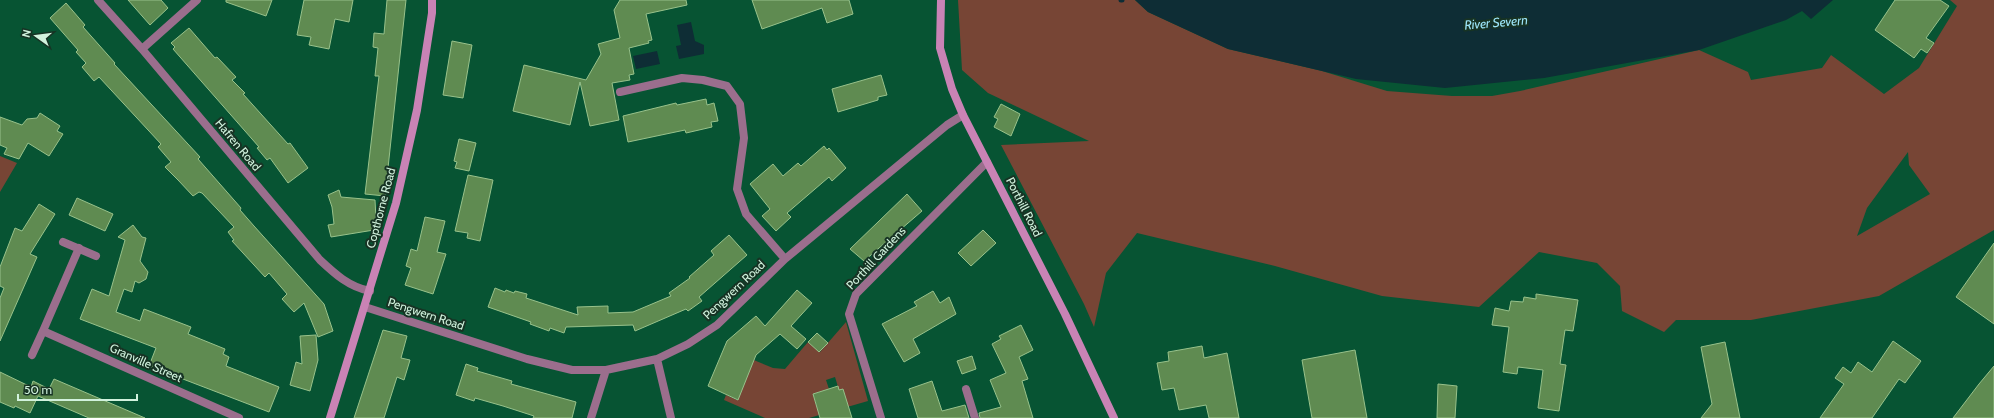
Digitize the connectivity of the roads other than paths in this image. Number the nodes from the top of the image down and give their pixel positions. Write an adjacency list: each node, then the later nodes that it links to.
1 (98, 0): 5 (street, Hafren Road)
2 (197, 0): 5 (street)
3 (432, 0): 13 (street, Copthorne Road)
4 (941, 0): 7 (street, Porthill Road)
5 (142, 49): 13 (street, Hafren Road)
6 (620, 92): 12 (street)
7 (963, 115): 8 (street, Porthill Road); 12 (street, Pengwern Road)
8 (987, 162): 24 (street, Porthill Gardens); 26 (street, Porthill Road)
9 (63, 242): 10 (street)
10 (79, 248): 11 (street); 15 (street)
11 (96, 256)
12 (785, 259): 17 (street, Pengwern Road)
13 (370, 292): 14 (street, Copthorne Road)
14 (365, 307): 18 (street, Pengwern Road); 21 (street, Copthorne Road)
15 (43, 331): 16 (street); 20 (street, Granville Street)
16 (32, 355)
17 (657, 359): 18 (street, Pengwern Road); 23 (street)
18 (606, 370): 22 (street)
19 (966, 389): 25 (street)
20 (239, 418)
21 (330, 418)
22 (591, 418)
23 (671, 418)
24 (881, 418)
25 (974, 418)
26 (1114, 418)

